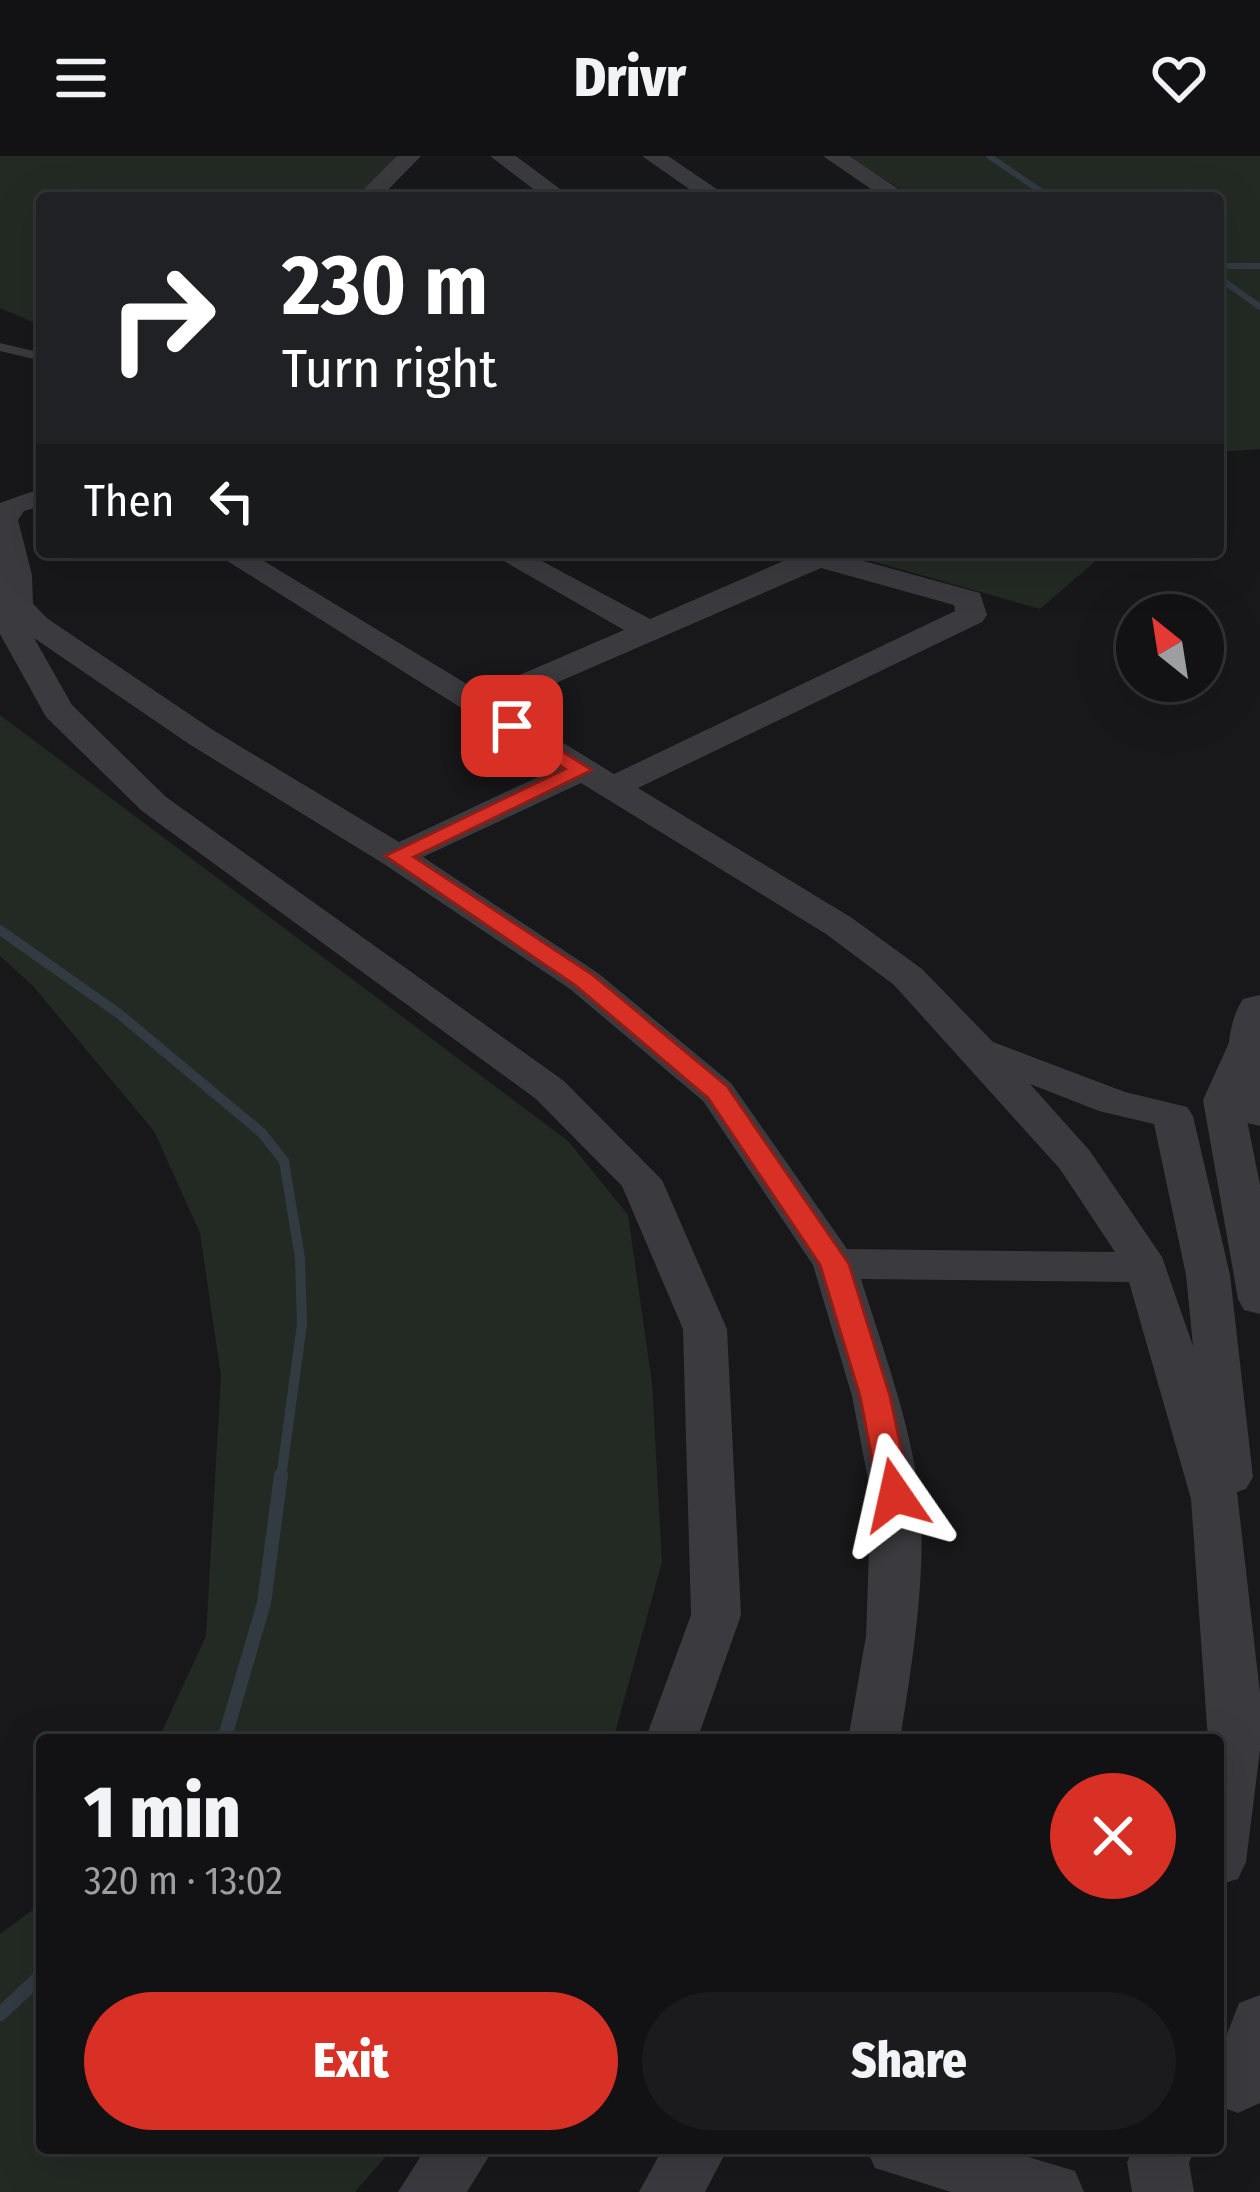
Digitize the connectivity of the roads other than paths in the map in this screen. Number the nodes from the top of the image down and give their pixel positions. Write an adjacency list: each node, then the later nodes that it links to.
1 (410, 156): 5 (street)
2 (501, 156): 6 (street)
3 (653, 156): 7 (street)
4 (834, 156): 8 (street)
5 (378, 192)
6 (552, 192)
7 (709, 192)
8 (891, 192)
9 (0, 347): 10 (lane)
10 (36, 356)
11 (36, 498): 16 (street)
12 (238, 558): 18 (street)
13 (514, 558): 17 (street)
14 (800, 558): 17 (street)
15 (818, 558): 20 (street)
16 (18, 606): 21 (street); 31 (street)
17 (649, 631): 18 (street)
18 (478, 704): 19 (street)
19 (581, 770): 20 (street); 21 (street)
20 (612, 788): 23 (street)
21 (397, 856): 27 (street)
22 (1256, 1023): 25 (street); 30 (street)
23 (976, 1048): 24 (street); 26 (street)
24 (1113, 1102): 26 (street); 29 (street)
25 (1260, 1111)
26 (1075, 1160): 28 (street)
27 (834, 1264): 28 (street); 32 (street)
28 (1147, 1267): 34 (street)
29 (1208, 1276): 30 (street); 33 (street)
30 (1258, 1288)
31 (673, 1734)
32 (875, 1734)
33 (1260, 1778)
34 (1224, 1818)
35 (1260, 2021): 36 (street)
36 (1239, 2090)
37 (459, 2154): 41 (street)
38 (694, 2154): 42 (street)
39 (917, 2154): 43 (street)
40 (1162, 2154): 44 (street)
41 (430, 2192)
42 (670, 2192)
43 (1053, 2192)
44 (1162, 2192)

